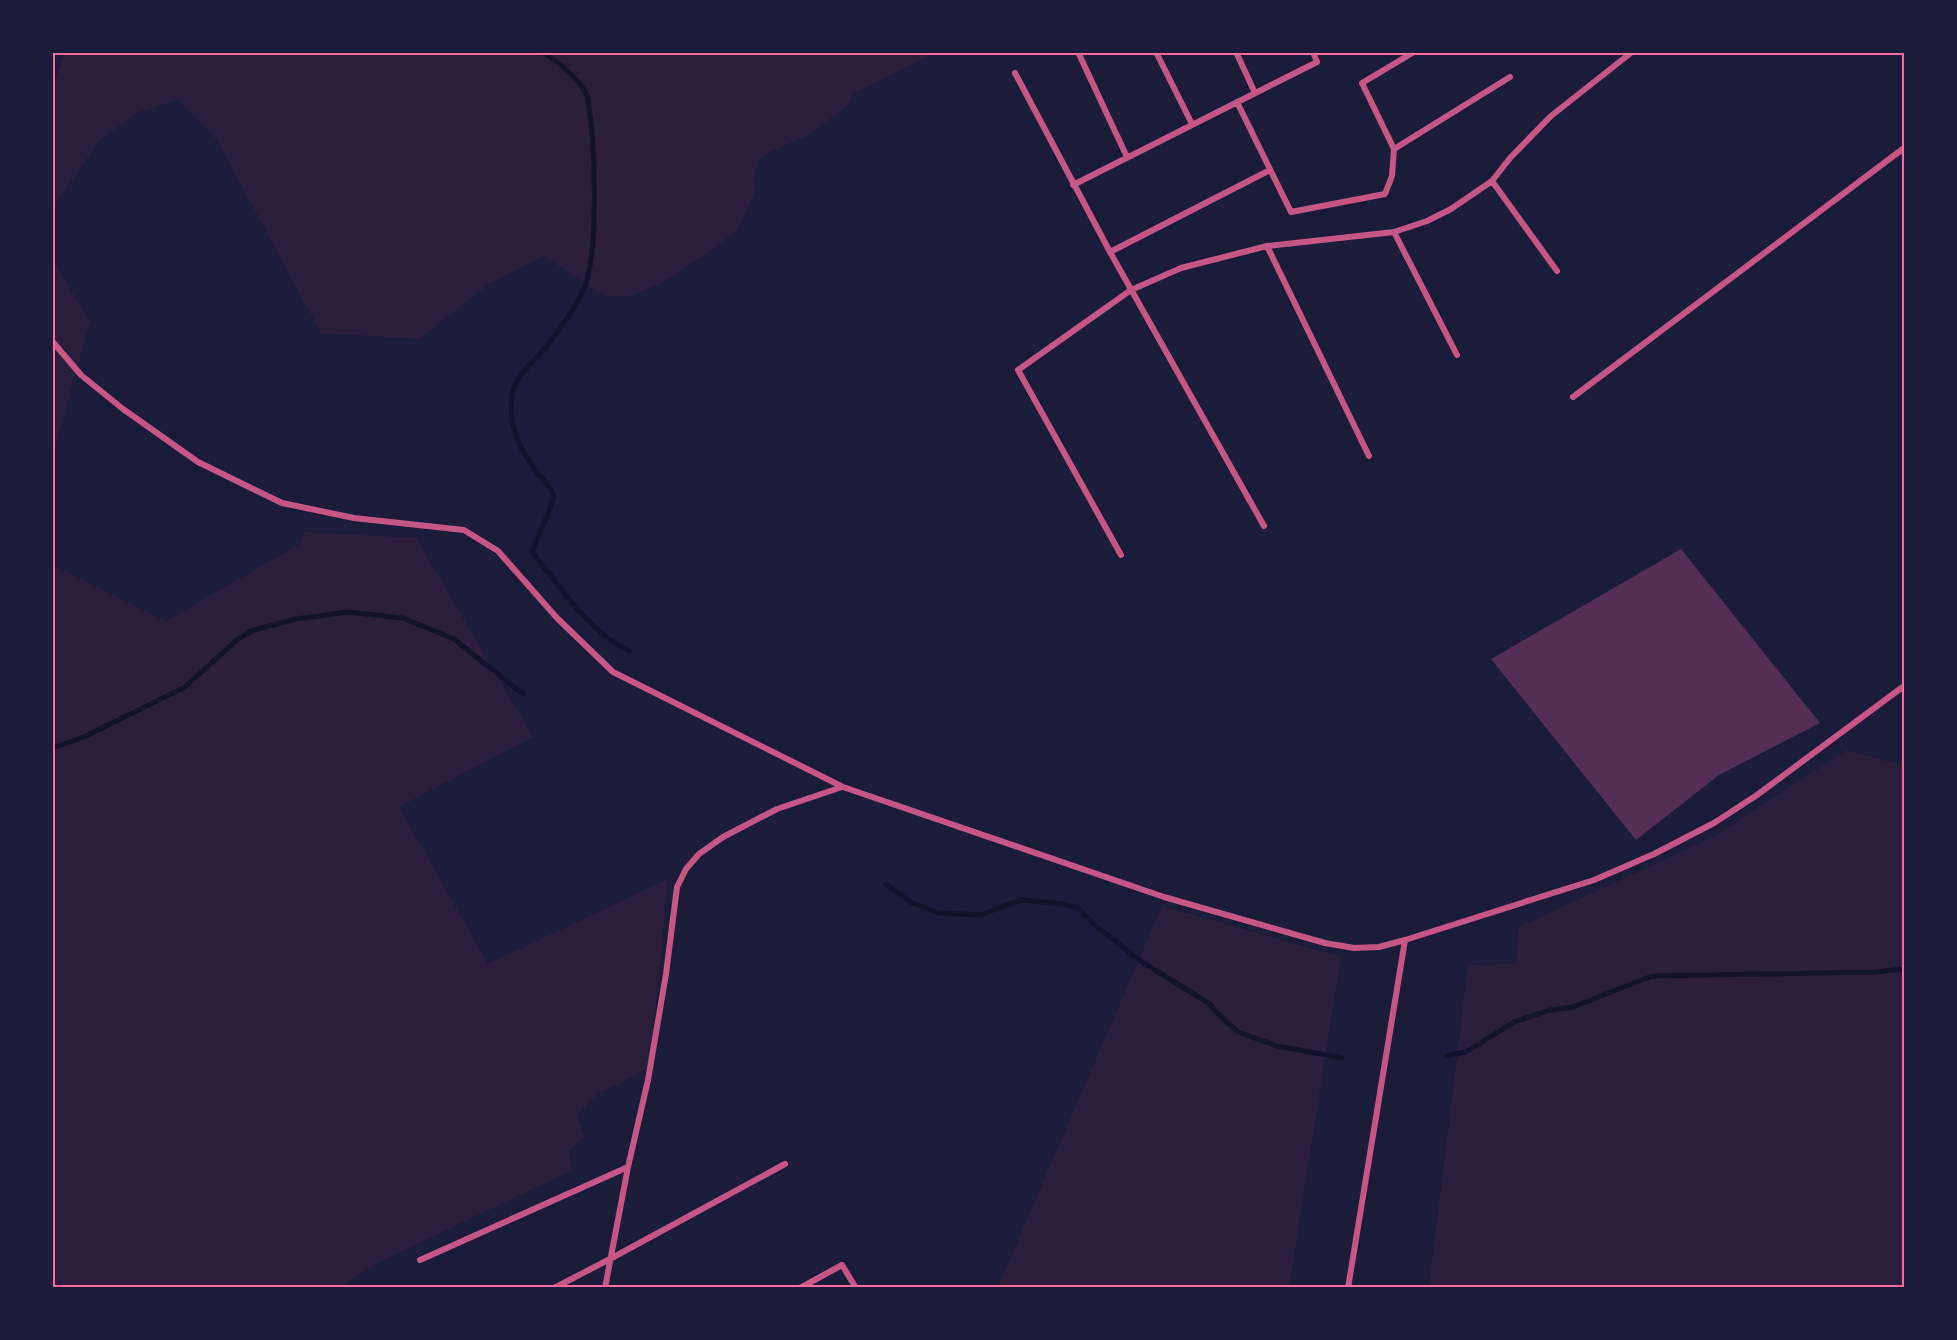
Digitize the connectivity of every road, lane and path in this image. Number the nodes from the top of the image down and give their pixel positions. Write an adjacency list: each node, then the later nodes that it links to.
1 (1078, 52): 14 (street)
2 (1156, 52): 11 (street)
3 (1236, 52): 9 (street)
4 (1313, 52): 9 (street)
5 (1414, 52): 13 (street)
6 (1632, 52): 16 (street)
7 (1015, 74): 17 (street)
8 (1510, 77): 13 (street)
9 (1255, 93): 10 (street)
10 (1237, 102): 11 (street); 15 (street)
11 (1192, 124): 14 (street)
12 (1905, 148): 25 (street)
13 (1394, 149): 15 (street)
14 (1127, 157): 17 (street)
15 (1270, 171): 20 (street)
16 (1492, 181): 18 (street); 21 (street)
17 (1073, 185): 20 (street)
18 (1394, 232): 19 (street); 24 (street)
19 (1267, 246): 22 (street); 26 (street)
20 (1110, 252): 22 (street)
21 (1557, 271)
22 (1131, 290): 27 (street); 28 (street)
23 (52, 341): 30 (street)
24 (1457, 355)
25 (1573, 397)
26 (1369, 456)
27 (1264, 526)
28 (1120, 555)
29 (1905, 686): 31 (street)
30 (843, 787): 31 (street); 33 (street)
31 (1405, 940): 40 (street)
32 (785, 1164): 34 (street)
33 (628, 1167): 34 (street); 35 (street)
34 (610, 1259): 36 (street); 37 (street)
35 (420, 1260)
36 (554, 1287)
37 (605, 1287)
38 (800, 1287): 39 (street)
39 (856, 1287)
40 (1348, 1287)

